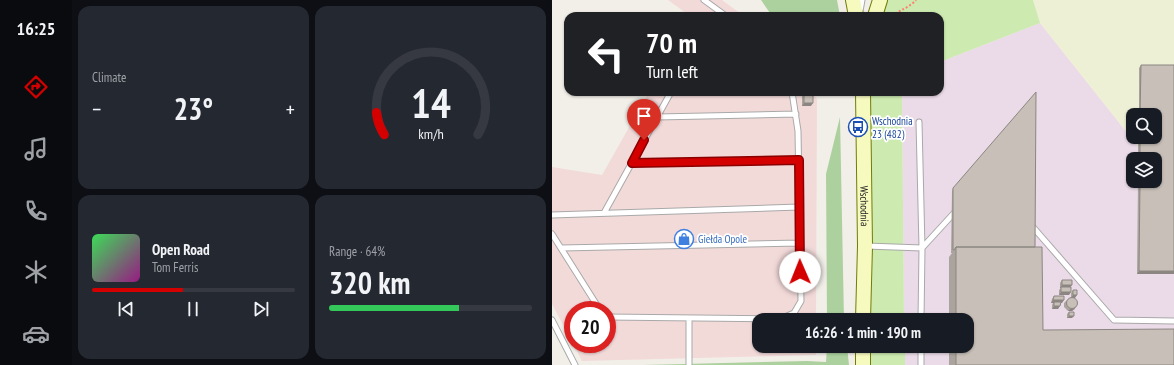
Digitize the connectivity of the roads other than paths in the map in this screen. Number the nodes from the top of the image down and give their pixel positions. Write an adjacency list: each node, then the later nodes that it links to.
1 (704, 0): 5 (lane)
2 (853, 0): 6 (street)
3 (862, 0): 7 (lane)
4 (880, 0): 8 (street)
5 (720, 12)
6 (855, 12)
7 (860, 12)
8 (876, 12)
9 (669, 96): 13 (lane)
10 (793, 96): 12 (lane)
11 (863, 96): 24 (street, Wschodnia)
12 (796, 114): 13 (lane); 15 (lane)
13 (657, 117): 16 (lane)
14 (920, 122): 26 (lane)
15 (799, 160): 16 (lane); 17 (lane)
16 (632, 163): 19 (lane)
17 (799, 207): 19 (lane); 23 (lane)
18 (957, 210): 26 (lane)
19 (604, 213): 20 (lane)
20 (552, 215)
21 (1025, 219): 33 (lane)
22 (552, 234): 25 (lane)
23 (800, 243): 25 (lane); 31 (lane)
24 (865, 246): 26 (lane); 28 (street, Wschodnia)
25 (561, 248): 27 (lane)
26 (922, 248): 29 (lane)
27 (594, 301)
28 (863, 313)
29 (921, 313)
30 (616, 317): 31 (lane)
31 (689, 318): 37 (lane)
32 (552, 320): 36 (lane)
33 (1174, 321)
34 (863, 353): 38 (street)
35 (921, 353): 39 (lane)
36 (575, 365)
37 (689, 365)
38 (863, 365)
39 (921, 365)

